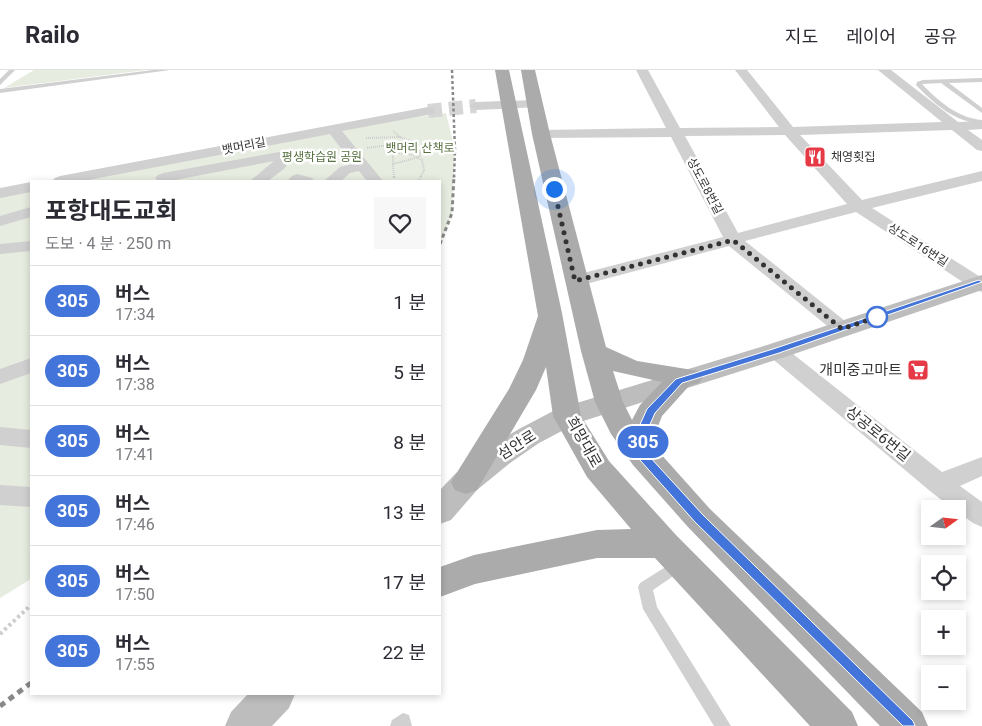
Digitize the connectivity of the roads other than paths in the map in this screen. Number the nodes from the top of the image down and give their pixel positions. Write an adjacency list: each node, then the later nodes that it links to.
1 (12, 70): 10 (lane)
2 (167, 70): 11 (lane)
3 (502, 70): 12 (main road, 희망대로)
4 (528, 70): 13 (main road)
5 (642, 70): 21 (street, 상도로8번길)
6 (741, 70): 20 (street, 상도로16번길)
7 (884, 70): 18 (street)
8 (942, 80): 9 (lane); 15 (lane); 17 (lane)
9 (982, 80)
10 (0, 83)
11 (0, 91)
12 (507, 104): 13 (street); 14 (street); 47 (main road, 희망대로)
13 (534, 104): 22 (main road)
14 (476, 106)
15 (982, 111)
16 (428, 112): 19 (street, 뱃머리길)
17 (982, 124): 18 (street)
18 (955, 126): 20 (street); 23 (street)
19 (333, 130): 24 (street, 뱃머리길); 26 (street)
20 (789, 131): 21 (street); 37 (street, 상도로16번길)
21 (677, 132): 22 (street); 42 (street, 상도로8번길)
22 (541, 134): 45 (main road)
23 (982, 147)
24 (169, 161): 28 (street, 뱃머리길); 29 (street)
25 (236, 165): 29 (street); 31 (street); 32 (street)
26 (364, 166): 33 (street); 34 (street)
27 (982, 176): 37 (street, 상도로16번길)
28 (91, 178): 30 (street, 뱃머리길)
29 (160, 179)
30 (70, 180)
31 (216, 180)
32 (259, 180)
33 (333, 180)
34 (374, 180)
35 (30, 187): 36 (street)
36 (0, 193)
37 (858, 206): 42 (street, 상도로16번길); 46 (street, 상도로16번길)
38 (30, 212): 39 (street)
39 (0, 221)
40 (30, 223): 41 (street)
41 (0, 230)
42 (733, 240): 45 (street); 48 (street, 상도로8번길)
43 (30, 246): 44 (street)
44 (0, 249)
45 (575, 281): 49 (main road)
46 (981, 284): 48 (main road, 섬안로)
47 (550, 313): 55 (main road, 희망대로); 60 (main road)
48 (842, 329): 50 (main road, 섬안로)
49 (594, 351): 53 (main road); 54 (main road)
50 (776, 351): 53 (main road, 섬안로); 61 (street, 상공로6번길)
51 (30, 365): 52 (street)
52 (0, 377)
53 (684, 379): 54 (main road, 섬안로); 58 (main road)
54 (609, 402): 55 (main road, 섬안로); 58 (main road)
55 (567, 416): 60 (main road, 섬안로); 66 (main road, 희망대로)
56 (0, 436): 57 (street)
57 (30, 439)
58 (644, 457): 74 (main road)
59 (982, 466): 61 (street)
60 (466, 482): 64 (main road, 섬안로)
61 (939, 484): 65 (street, 상공로6번길)
62 (0, 495): 63 (street)
63 (30, 497)
64 (441, 510)
65 (982, 516)
66 (673, 554): 67 (main road); 69 (main road, 희망대로); 73 (lane)
67 (441, 582)
68 (275, 695): 70 (main road)
69 (835, 725)
70 (245, 726)
71 (398, 726): 72 (lane)
72 (404, 726)
73 (723, 726)
74 (908, 726)

